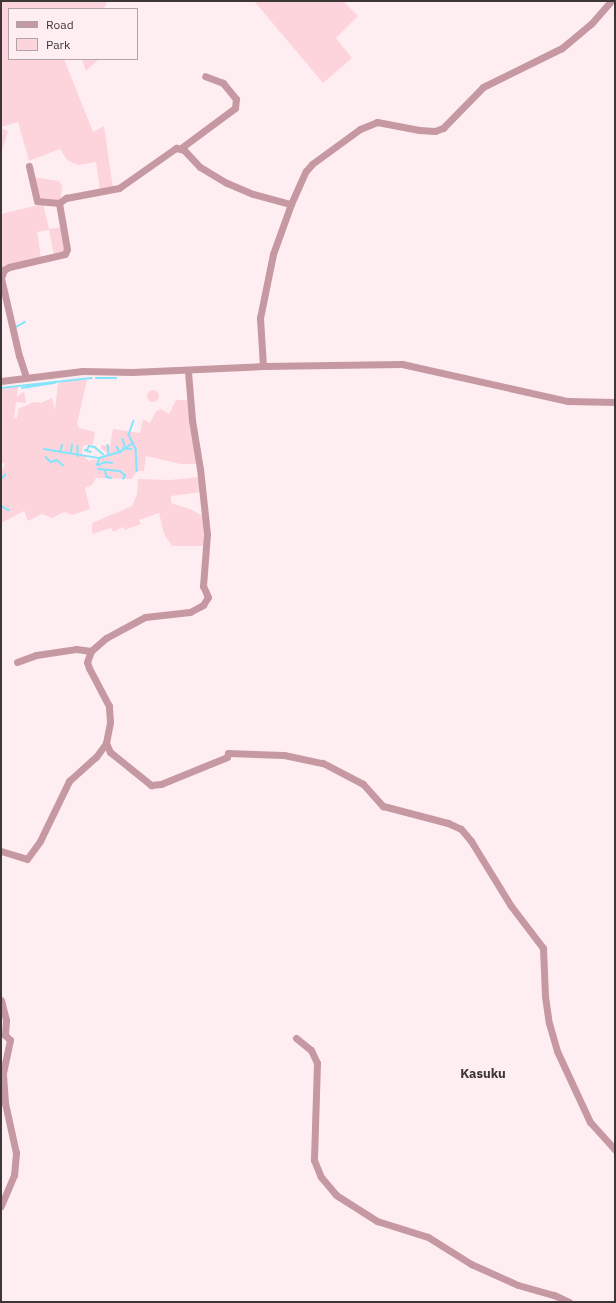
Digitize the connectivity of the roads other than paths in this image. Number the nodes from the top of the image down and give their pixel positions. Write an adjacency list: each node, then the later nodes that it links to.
1 (611, 1): 6 (street)
2 (205, 76): 3 (street)
3 (181, 148): 5 (street); 6 (street)
4 (29, 166): 5 (street)
5 (59, 203): 7 (street)
6 (291, 204): 8 (street)
7 (1, 278): 10 (street)
8 (263, 366): 9 (street); 12 (street)
9 (188, 371): 10 (street); 13 (street)
10 (26, 377): 11 (street)
11 (1, 381)
12 (615, 402)
13 (91, 651): 14 (street); 15 (street)
14 (17, 662)
15 (106, 743): 16 (street); 17 (street)
16 (110, 752): 17 (street); 21 (street)
17 (96, 757): 18 (street)
18 (1, 851)
19 (1, 1000): 22 (street)
20 (296, 1038): 23 (street)
21 (615, 1150)
22 (1, 1206)
23 (569, 1302)

